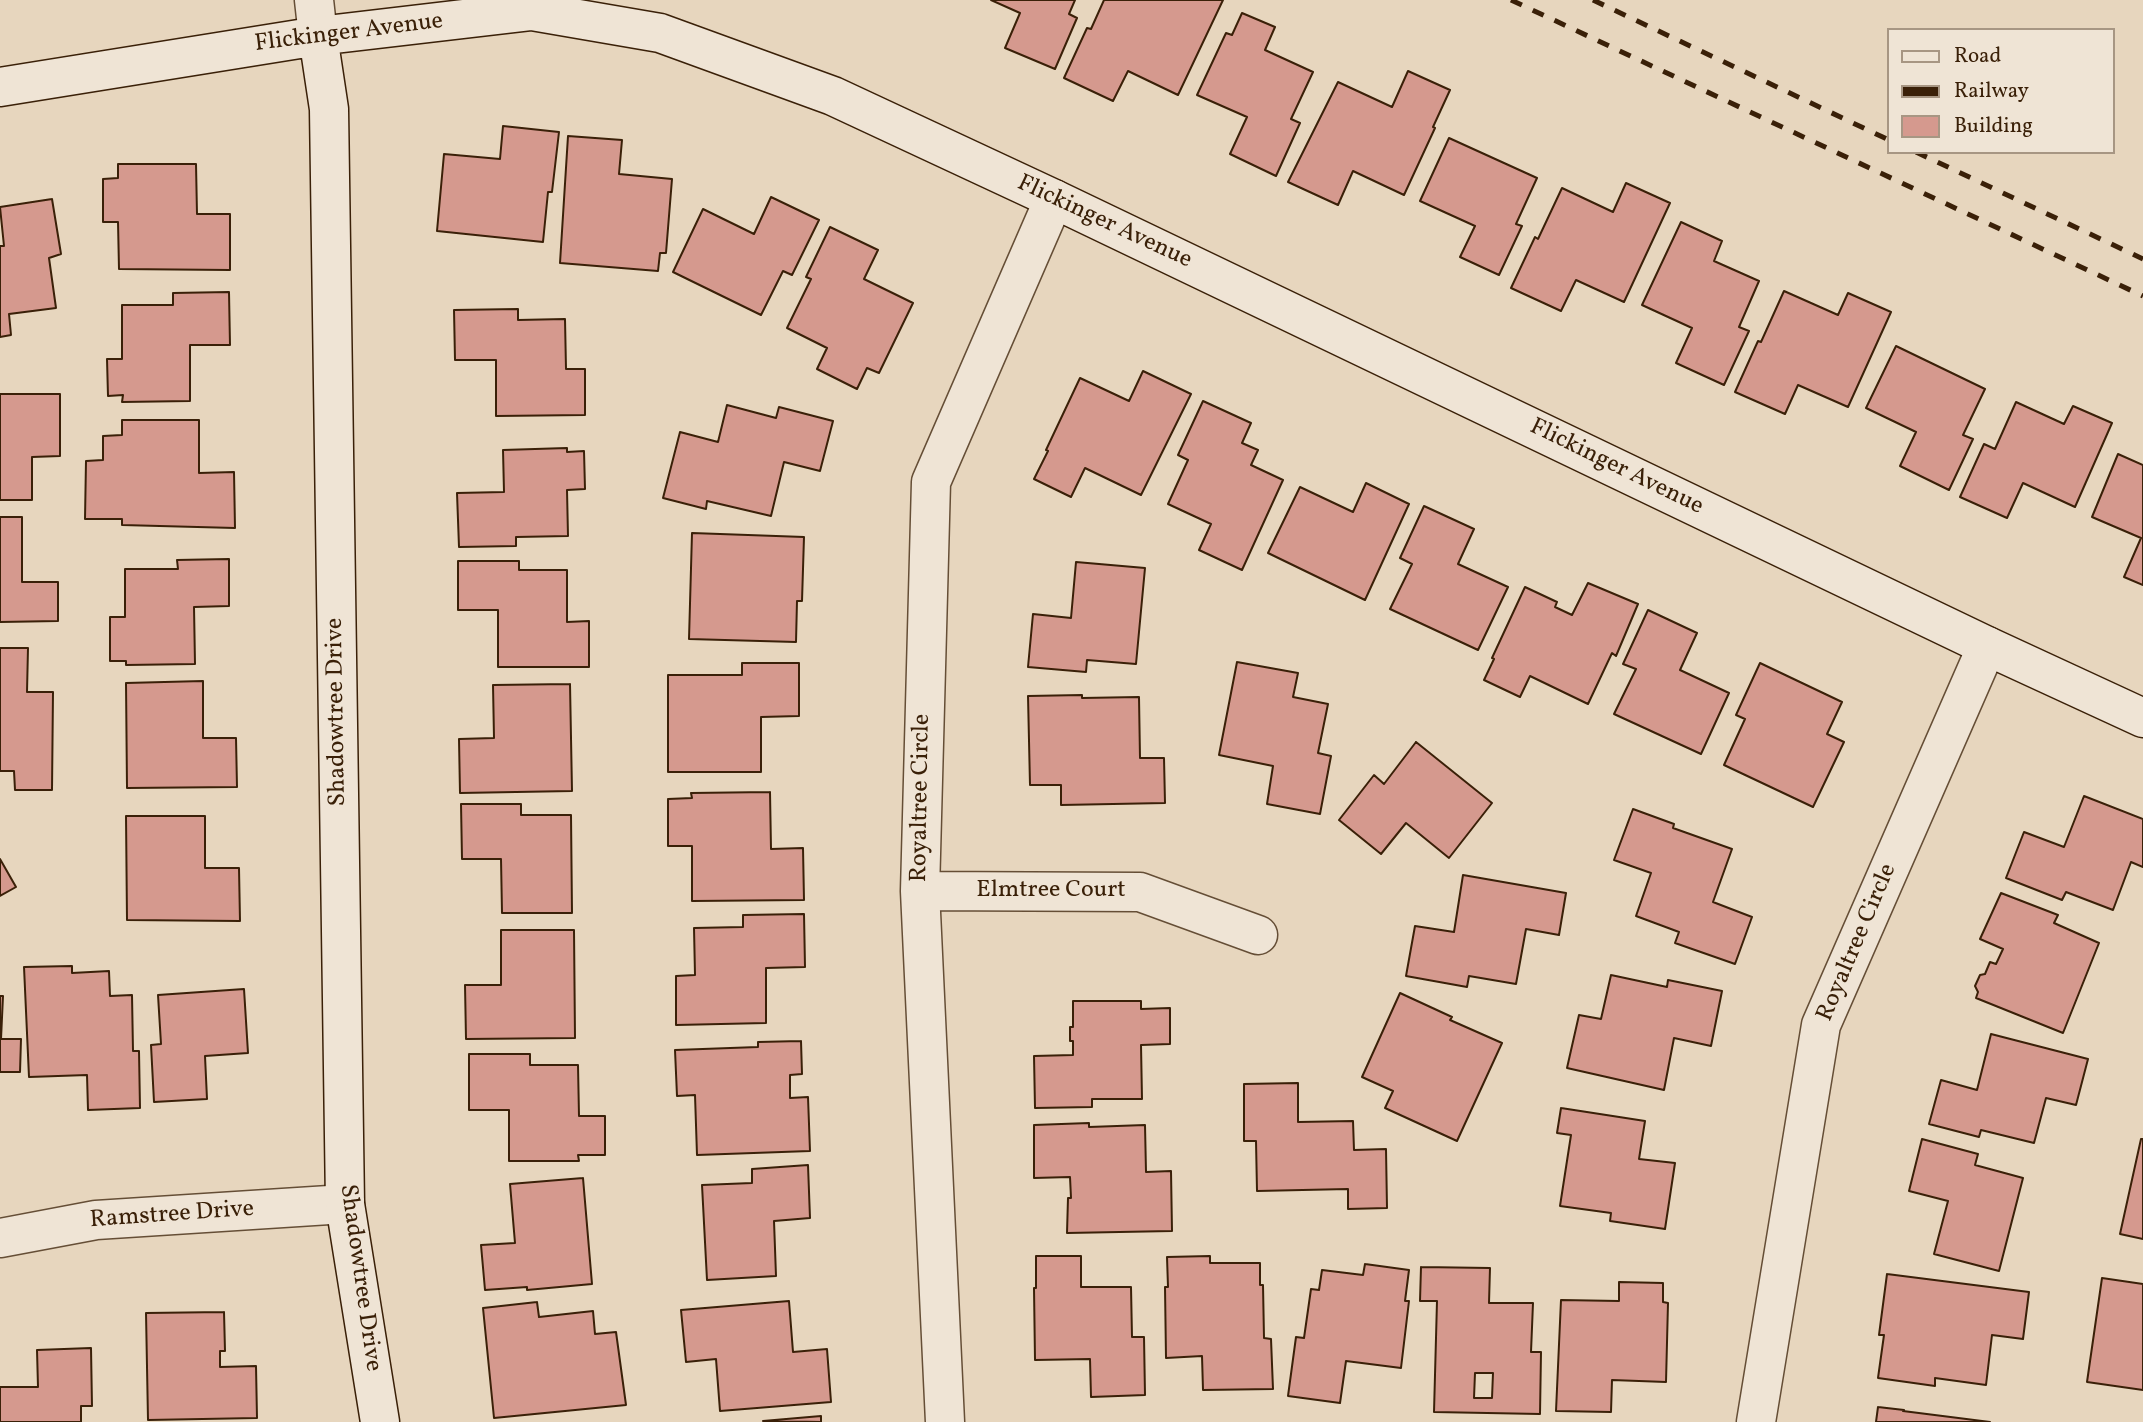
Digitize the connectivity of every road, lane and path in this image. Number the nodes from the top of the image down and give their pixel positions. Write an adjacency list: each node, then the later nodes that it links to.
1 (316, 18): 2 (street, Flickinger Avenue); 3 (street, Flickinger Avenue); 8 (street, Shadowtree Drive)
2 (0, 87)
3 (1054, 199): 4 (street, Flickinger Avenue); 6 (street, Royaltree Circle)
4 (1987, 646): 5 (street, Flickinger Avenue); 12 (street, Royaltree Circle)
5 (2143, 718)
6 (920, 891): 7 (street, Elmtree Court); 11 (street, Royaltree Circle)
7 (1258, 935)
8 (345, 1205): 9 (street, Ramstree Drive); 10 (street, Shadowtree Drive)
9 (0, 1238)
10 (380, 1422)
11 (945, 1422)
12 (1756, 1422)

